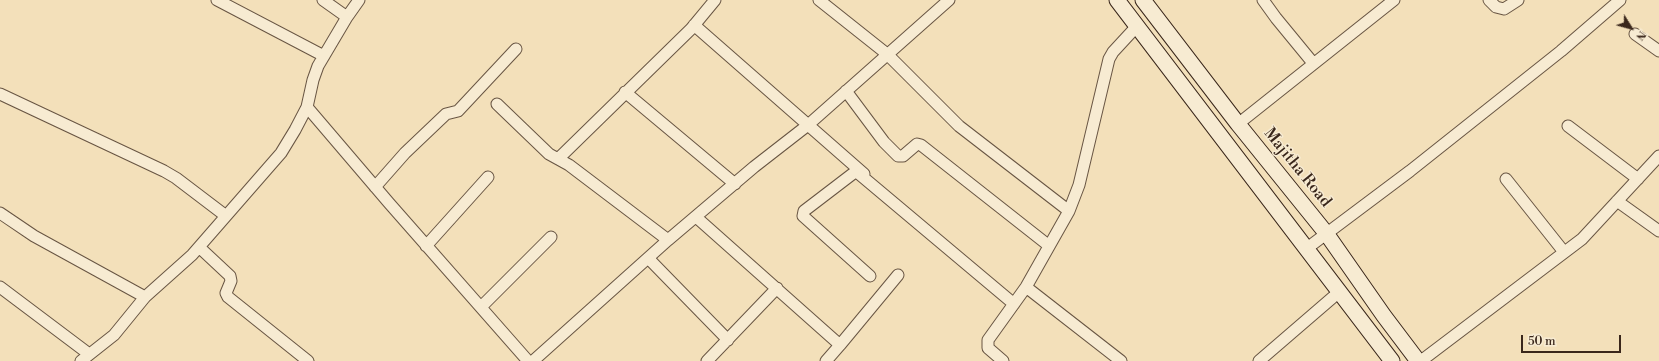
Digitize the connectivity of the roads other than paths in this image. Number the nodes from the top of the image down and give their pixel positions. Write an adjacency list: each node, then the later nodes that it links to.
1 (216, 0): 21 (street)
2 (323, 0): 14 (street)
3 (359, 0): 14 (street)
4 (715, 0): 15 (street)
5 (819, 0): 20 (street)
6 (949, 0): 20 (street)
7 (1117, 0): 16 (main road)
8 (1143, 0): 28 (main road, Majitha Road)
9 (1263, 0): 22 (street)
10 (1394, 0): 22 (street)
11 (1489, 0): 12 (street)
12 (1518, 0)
13 (1620, 0): 44 (street)
14 (347, 17): 21 (street)
15 (694, 26): 24 (street); 29 (street)
16 (1137, 26): 39 (street); 50 (main road)
17 (1635, 34): 19 (street)
18 (516, 49): 37 (street)
19 (1659, 51)
20 (887, 54): 23 (street); 39 (street)
21 (324, 56): 27 (street)
22 (1313, 63): 28 (street)
23 (846, 91): 29 (street); 47 (street)
24 (625, 92): 32 (street); 36 (street)
25 (0, 94): 41 (street)
26 (497, 104): 32 (street)
27 (307, 107): 37 (street); 41 (street)
28 (1238, 124): 44 (main road, Majitha Road)
29 (808, 125): 36 (street); 53 (street)
30 (1568, 126): 35 (street)
31 (1659, 156): 35 (street)
32 (558, 159): 46 (street)
33 (488, 177): 48 (street)
34 (1506, 179): 51 (street)
35 (1638, 179): 38 (street)
36 (735, 184): 42 (street)
37 (375, 187): 48 (street)
38 (1617, 201): 43 (street); 51 (street)
39 (1068, 211): 47 (street)
40 (0, 213): 60 (street)
41 (226, 216): 49 (street)
42 (696, 217): 46 (street); 58 (street)
43 (1659, 231)
44 (1326, 233): 50 (street); 75 (main road, Majitha Road)
45 (551, 238): 62 (street)
46 (668, 240): 52 (street)
47 (1048, 245): 57 (street)
48 (426, 246): 62 (street)
49 (199, 247): 60 (street); 66 (street)
50 (1306, 248): 59 (main road)
51 (1564, 252): 75 (street)
52 (648, 258): 63 (street); 68 (street)
53 (966, 264): 55 (street); 61 (street)
54 (898, 275): 64 (street)
55 (870, 276)
56 (0, 287): 65 (street)
57 (1026, 287): 61 (street); 72 (street)
58 (777, 288): 63 (street); 64 (street)
59 (1340, 292): 73 (street); 74 (main road)
60 (145, 297): 65 (street)
61 (1014, 304): 71 (street)
62 (481, 307): 67 (street)
63 (728, 340): 69 (street)
64 (840, 345): 70 (street)
65 (85, 358)
66 (308, 361)
67 (528, 361)
68 (533, 361)
69 (707, 361)
70 (826, 361)
71 (1003, 361)
72 (1121, 361)
73 (1258, 361)
74 (1392, 361)
75 (1420, 361)

